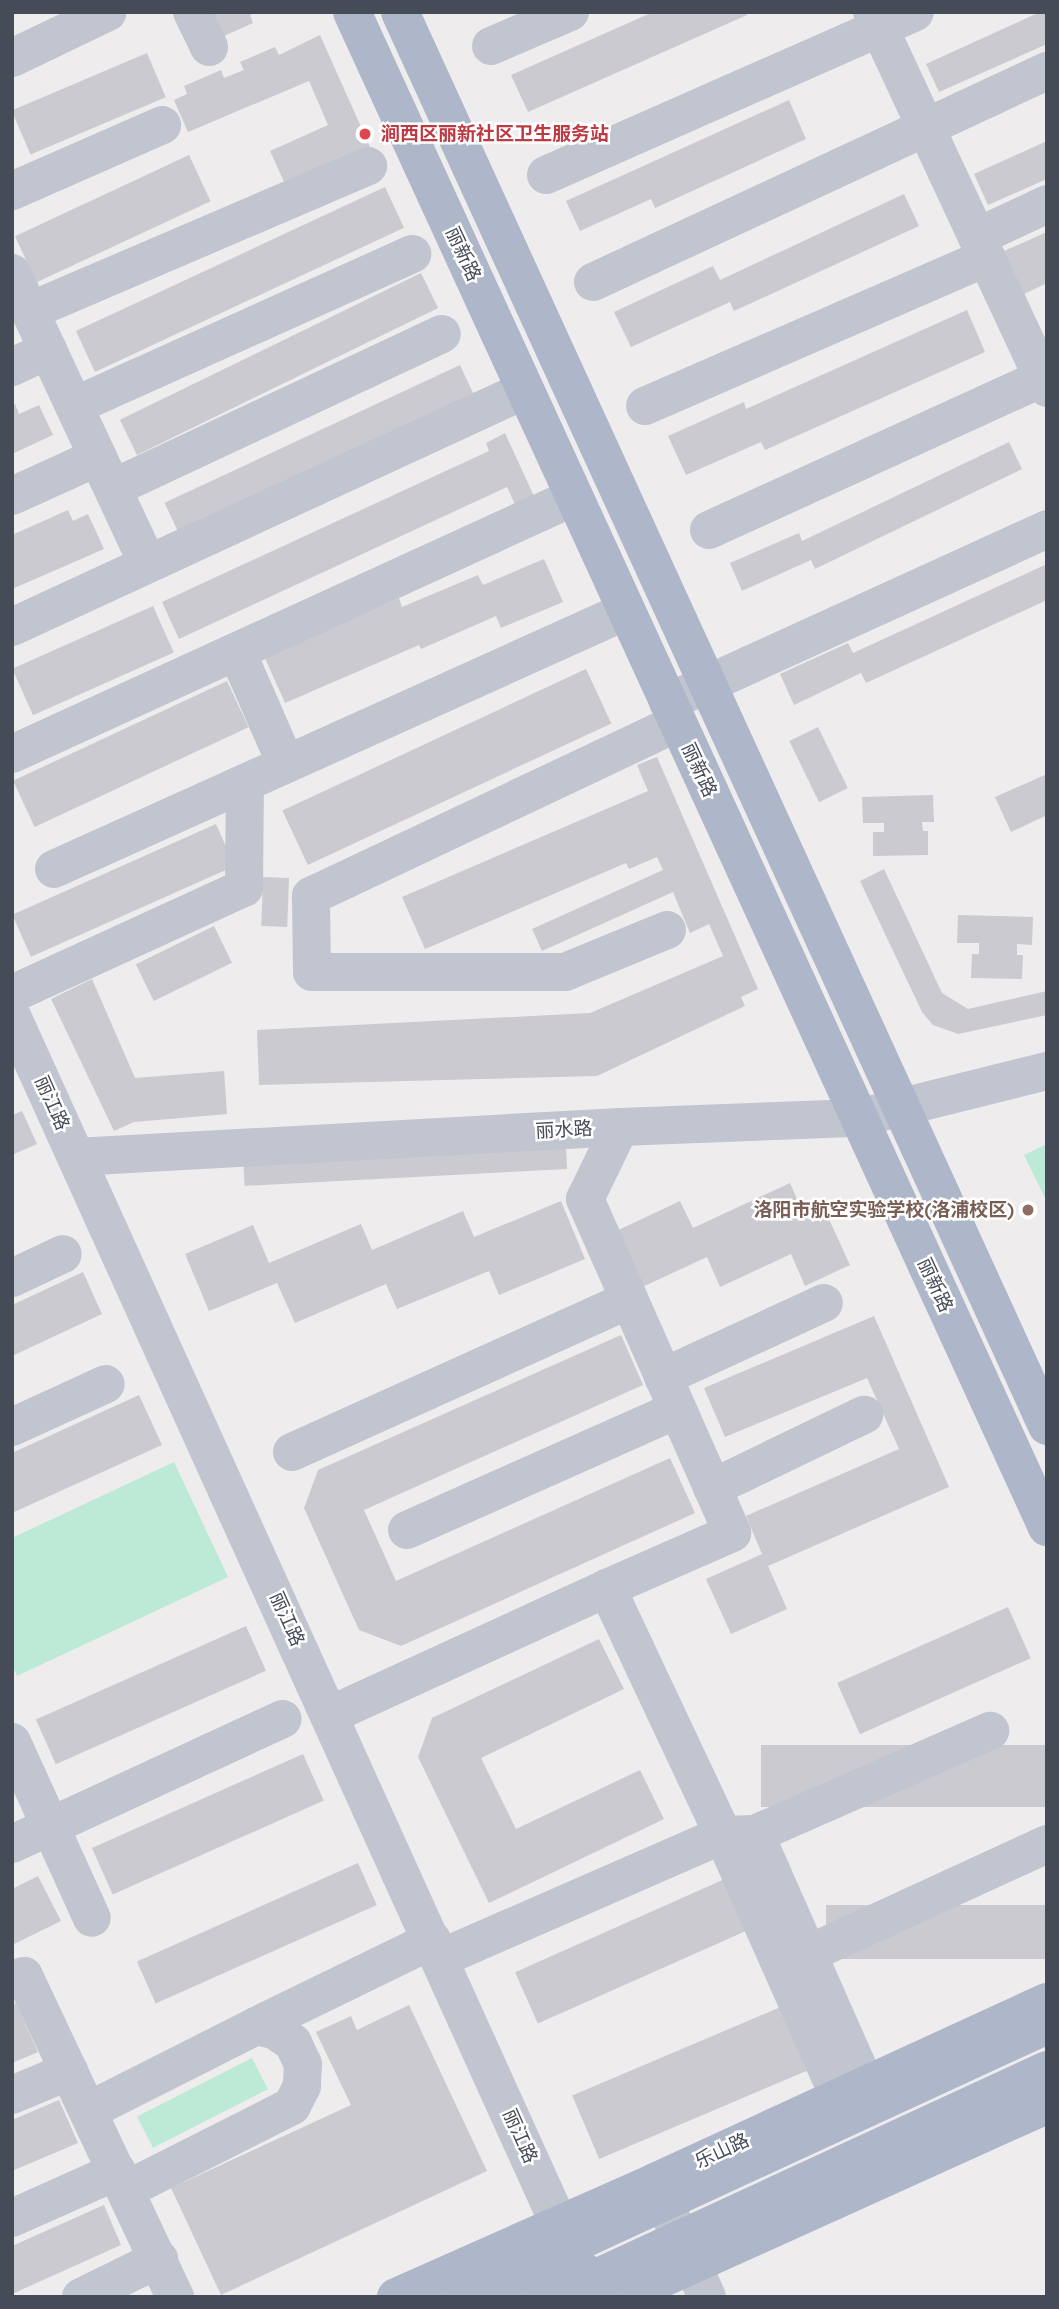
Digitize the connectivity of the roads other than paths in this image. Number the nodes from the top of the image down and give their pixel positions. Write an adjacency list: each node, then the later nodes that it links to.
1 (108, 12): 10 (street)
2 (192, 12): 9 (street)
3 (352, 12): 27 (main road, 丽新路)
4 (400, 12): 39 (main road)
5 (570, 12): 8 (street)
6 (915, 12): 7 (street)
7 (876, 20): 13 (street); 15 (street)
8 (491, 46)
9 (209, 47)
10 (12, 58)
11 (1047, 71): 13 (street)
12 (162, 125): 16 (street)
13 (926, 128): 18 (street); 21 (street)
14 (368, 166): 22 (street)
15 (546, 175)
16 (12, 191)
17 (1047, 204): 18 (street)
18 (982, 248): 26 (street); 29 (street)
19 (412, 254): 28 (street)
20 (12, 273): 22 (street)
21 (593, 282)
22 (30, 311): 24 (street)
23 (442, 334): 30 (street)
24 (48, 350): 25 (street); 28 (street)
25 (12, 367)
26 (1044, 383): 34 (street)
27 (525, 390): 32 (main road, 丽新路); 35 (street)
28 (74, 406): 30 (street)
29 (645, 406)
30 (105, 473): 31 (street); 35 (street)
31 (12, 496)
32 (574, 497): 36 (main road, 丽新路); 38 (street)
33 (1047, 529): 39 (street)
34 (709, 530)
35 (148, 564): 37 (street)
36 (626, 611): 40 (main road, 丽新路); 42 (street)
37 (12, 626)
38 (237, 652): 41 (street); 42 (street)
39 (707, 684): 40 (street); 49 (main road)
40 (672, 713): 45 (street); 50 (main road, 丽新路)
41 (12, 754)
42 (286, 764): 43 (street)
43 (245, 783): 44 (street); 46 (street)
44 (54, 869)
45 (667, 930)
46 (12, 994)
47 (12, 1016): 52 (street, 丽江路)
48 (1047, 1071): 49 (street, 丽水路)
49 (901, 1107): 50 (street, 丽水路); 60 (main road)
50 (858, 1118): 51 (street, 丽水路); 64 (main road, 丽新路)
51 (620, 1127): 52 (street, 丽水路); 55 (street)
52 (76, 1157): 67 (street, 丽江路)
53 (63, 1254): 54 (street)
54 (12, 1278)
55 (629, 1300): 58 (street); 62 (street)
56 (824, 1303): 58 (street)
57 (106, 1384): 61 (street)
58 (670, 1393): 63 (street); 65 (street)
59 (864, 1415): 63 (street)
60 (1047, 1426)
61 (12, 1427)
62 (292, 1451)
63 (712, 1489): 66 (street)
64 (1047, 1527)
65 (407, 1530)
66 (607, 1588): 67 (street); 72 (street)
67 (330, 1715): 76 (street, 丽江路)
68 (284, 1719): 71 (street)
69 (990, 1731): 72 (street)
70 (12, 1742): 71 (street)
71 (50, 1826): 73 (street); 75 (street)
72 (739, 1835): 76 (street); 77 (street); 86 (street)
73 (12, 1844)
74 (1047, 1844): 77 (street)
75 (92, 1918)
76 (436, 1949): 81 (street); 93 (street, 丽江路)
77 (810, 1953): 86 (street)
78 (12, 1981): 85 (street)
79 (1047, 2002): 86 (main road, 乐山路)
80 (1047, 2025): 99 (main road, bridge)
81 (256, 2026): 89 (street); 90 (street)
82 (1047, 2039): 91 (main road, 乐山路)
83 (1047, 2062): 91 (main road, 乐山路)
84 (1047, 2070): 102 (main road, bridge)
85 (69, 2071): 87 (street); 89 (street)
86 (853, 2091): 91 (main road, 乐山路)
87 (12, 2095)
88 (1047, 2105): 95 (main road)
89 (88, 2111): 90 (street)
90 (121, 2180): 92 (street); 94 (street)
91 (667, 2208): 93 (main road, 乐山路); 95 (street); 100 (main road, 乐山路); 101 (main road, 乐山路)
92 (12, 2218)
93 (559, 2224): 98 (main road, 乐山路)
94 (159, 2259): 96 (street); 97 (street)
95 (700, 2281): 103 (main road)
96 (81, 2297)
97 (175, 2297)
98 (396, 2297)
99 (458, 2297)
100 (481, 2297)
101 (527, 2297)
102 (555, 2297)
103 (621, 2297)

